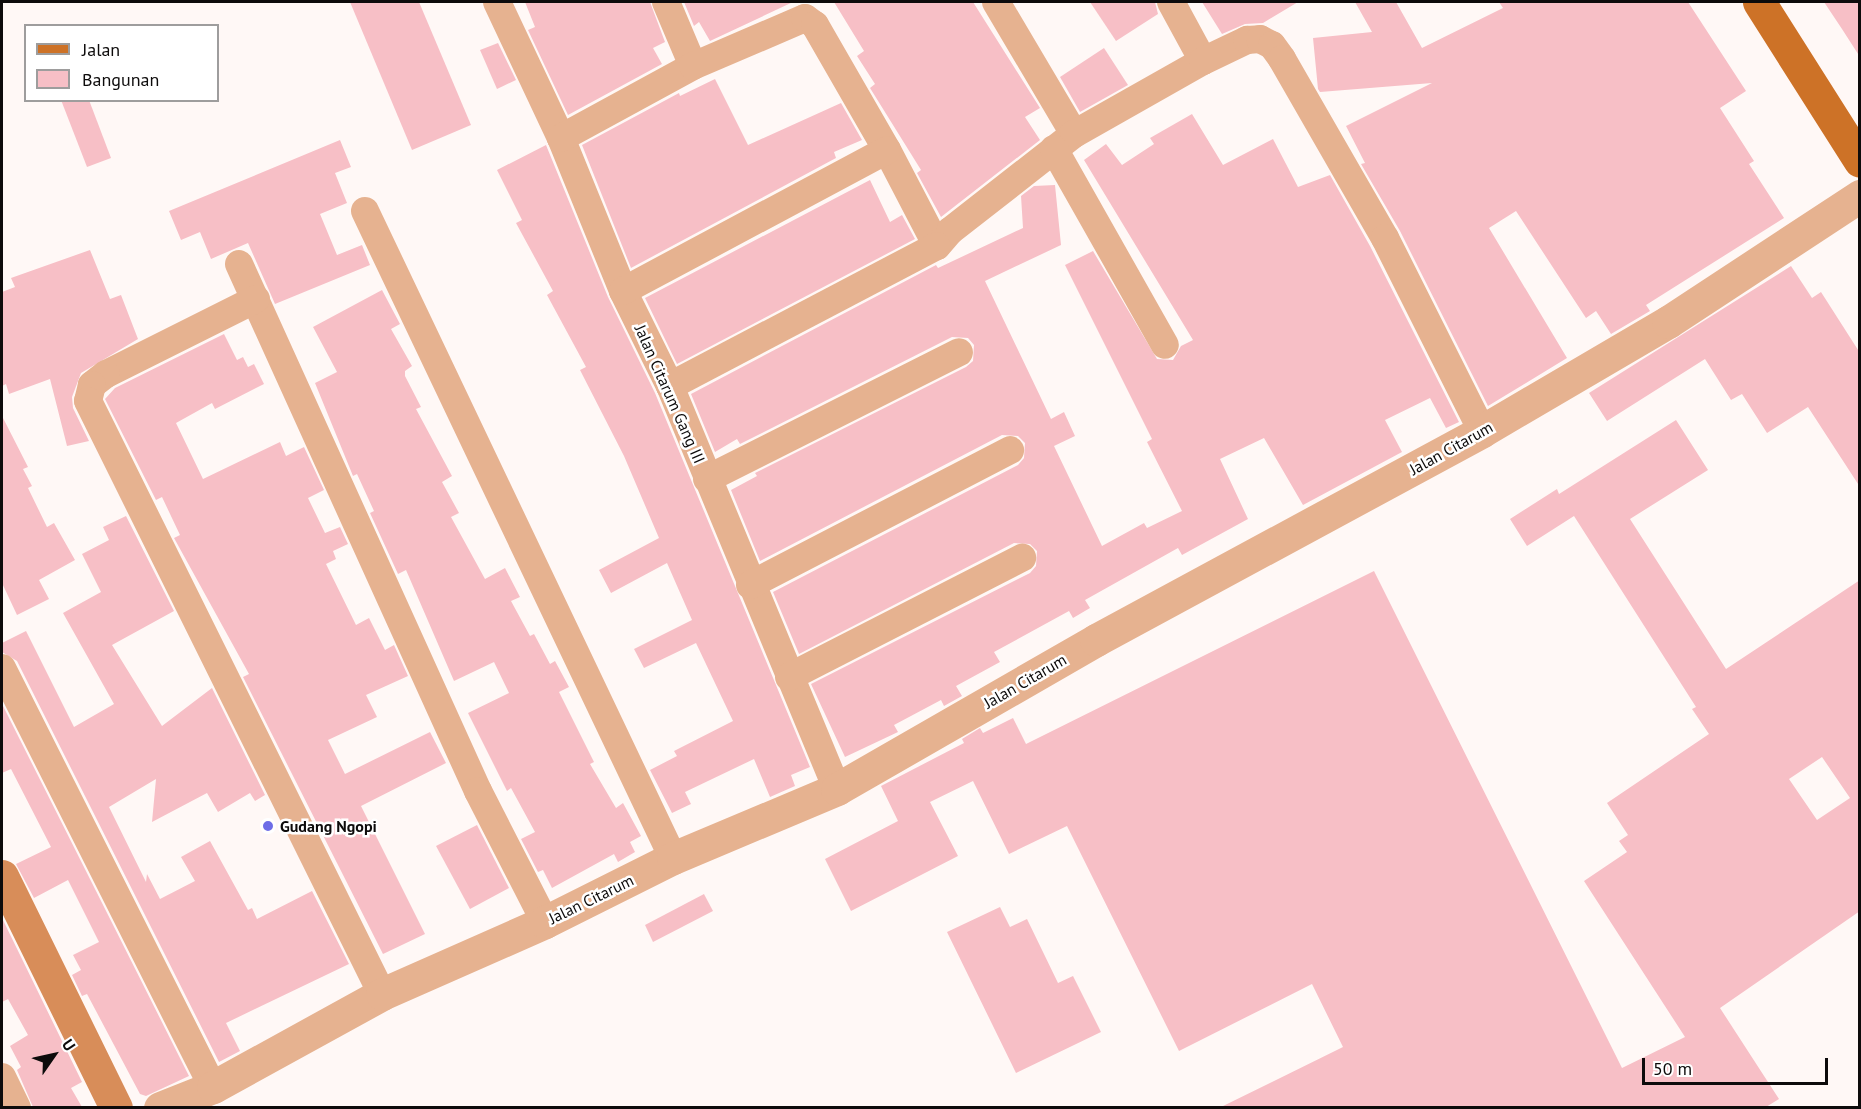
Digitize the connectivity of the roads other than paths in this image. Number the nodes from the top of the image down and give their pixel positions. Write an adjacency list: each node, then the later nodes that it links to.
1 (497, 2): 9 (street, Jalan Citarum Gang III)
2 (666, 2): 8 (street)
3 (996, 2): 10 (street)
4 (1171, 2): 7 (street)
5 (1759, 2): 12 (main road)
6 (802, 10): 8 (street); 11 (street)
7 (1203, 61): 10 (street); 22 (street)
8 (693, 66): 9 (street)
9 (561, 138): 17 (street, Jalan Citarum Gang III)
10 (1064, 142): 15 (street); 19 (street)
11 (887, 150): 15 (street); 17 (street)
12 (1860, 161)
13 (1860, 196): 22 (street, Jalan Citarum)
14 (365, 211): 30 (street)
15 (937, 246): 21 (street)
16 (239, 264): 18 (street)
17 (623, 291): 21 (street, Jalan Citarum Gang III)
18 (256, 299): 32 (street); 33 (street)
19 (1165, 345)
20 (959, 352): 24 (street)
21 (670, 386): 24 (street, Jalan Citarum Gang III)
22 (1482, 431): 29 (street, Jalan Citarum)
23 (1010, 450): 26 (street)
24 (707, 479): 26 (street, Jalan Citarum Gang III)
25 (1022, 558): 28 (street)
26 (750, 585): 28 (street, Jalan Citarum Gang III)
27 (2, 668): 35 (street)
28 (789, 677): 29 (street, Jalan Citarum Gang III)
29 (837, 789): 30 (street, Jalan Citarum)
30 (673, 858): 32 (street, Jalan Citarum)
31 (2, 876): 37 (main road)
32 (545, 922): 33 (street, Jalan Citarum)
33 (382, 994): 35 (street, Jalan Citarum)
34 (2, 1077): 36 (street)
35 (213, 1087): 38 (street, Jalan Citarum)
36 (17, 1107)
37 (116, 1107)
38 (160, 1107)

